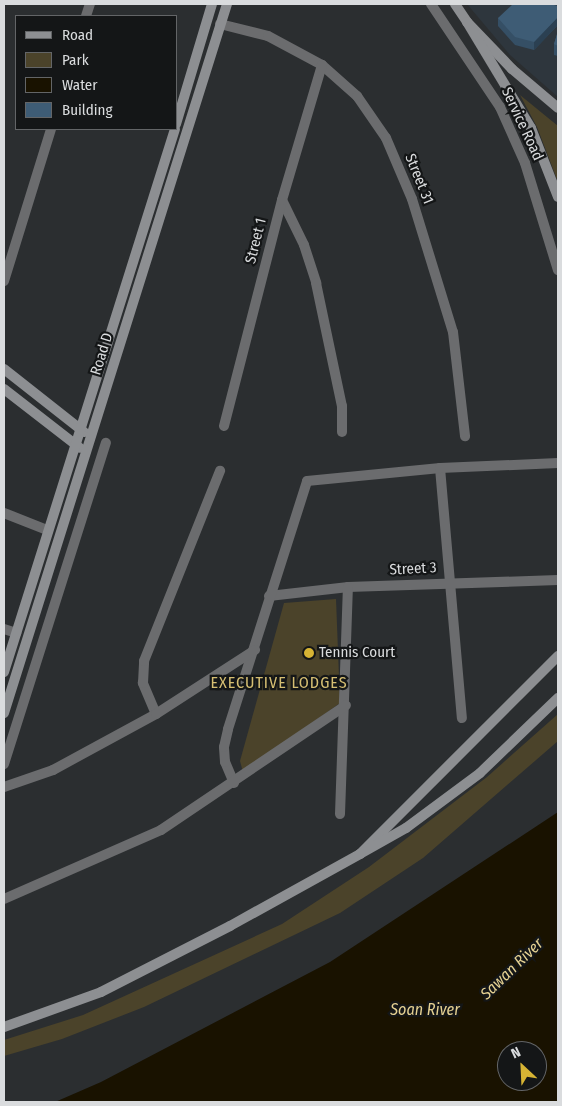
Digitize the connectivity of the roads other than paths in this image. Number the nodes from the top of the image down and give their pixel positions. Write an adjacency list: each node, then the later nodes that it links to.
1 (212, 4): 9 (street)
2 (226, 4): 6 (street, Road D)
3 (431, 4): 14 (street, Service Road)
4 (456, 4): 5 (street)
5 (467, 22): 8 (street); 12 (street)
6 (220, 24): 7 (street, Street 31); 22 (street, Road D)
7 (322, 65): 13 (street, Street 1); 21 (street, Street 31)
8 (558, 108)
9 (178, 117)
10 (51, 130): 15 (street)
11 (175, 130): 19 (street, Road D)
12 (558, 197)
13 (282, 200): 18 (street, Street 1); 20 (street)
14 (558, 270)
15 (4, 281)
16 (4, 370): 19 (street)
17 (4, 389): 24 (street)
18 (224, 426)
19 (80, 429): 22 (street); 24 (street, Road D)
20 (342, 432)
21 (465, 436)
22 (91, 437): 25 (street, Road D)
23 (106, 443): 45 (street)
24 (75, 445): 25 (street); 30 (street, Road D)
25 (86, 453): 42 (street, Road D)
26 (558, 463): 27 (street)
27 (440, 468): 32 (street); 34 (street)
28 (220, 471): 43 (street)
29 (4, 513): 30 (street)
30 (48, 530): 36 (street, Road D)
31 (558, 580): 32 (street, Street 3)
32 (450, 583): 33 (street, Street 3); 44 (street)
33 (348, 588): 34 (street, Street 3); 41 (street)
34 (269, 596): 37 (street)
35 (4, 629): 36 (street)
36 (16, 633): 39 (street, Road D)
37 (255, 650): 43 (street); 46 (street)
38 (558, 656): 49 (street)
39 (4, 672)
40 (558, 698): 49 (street)
41 (346, 705): 46 (street); 48 (street)
42 (4, 714)
43 (156, 714): 47 (street)
44 (462, 718)
45 (4, 764)
46 (234, 783): 50 (street)
47 (4, 787)
48 (340, 814)
49 (360, 854): 51 (street)
50 (4, 899)
51 (4, 1027)

